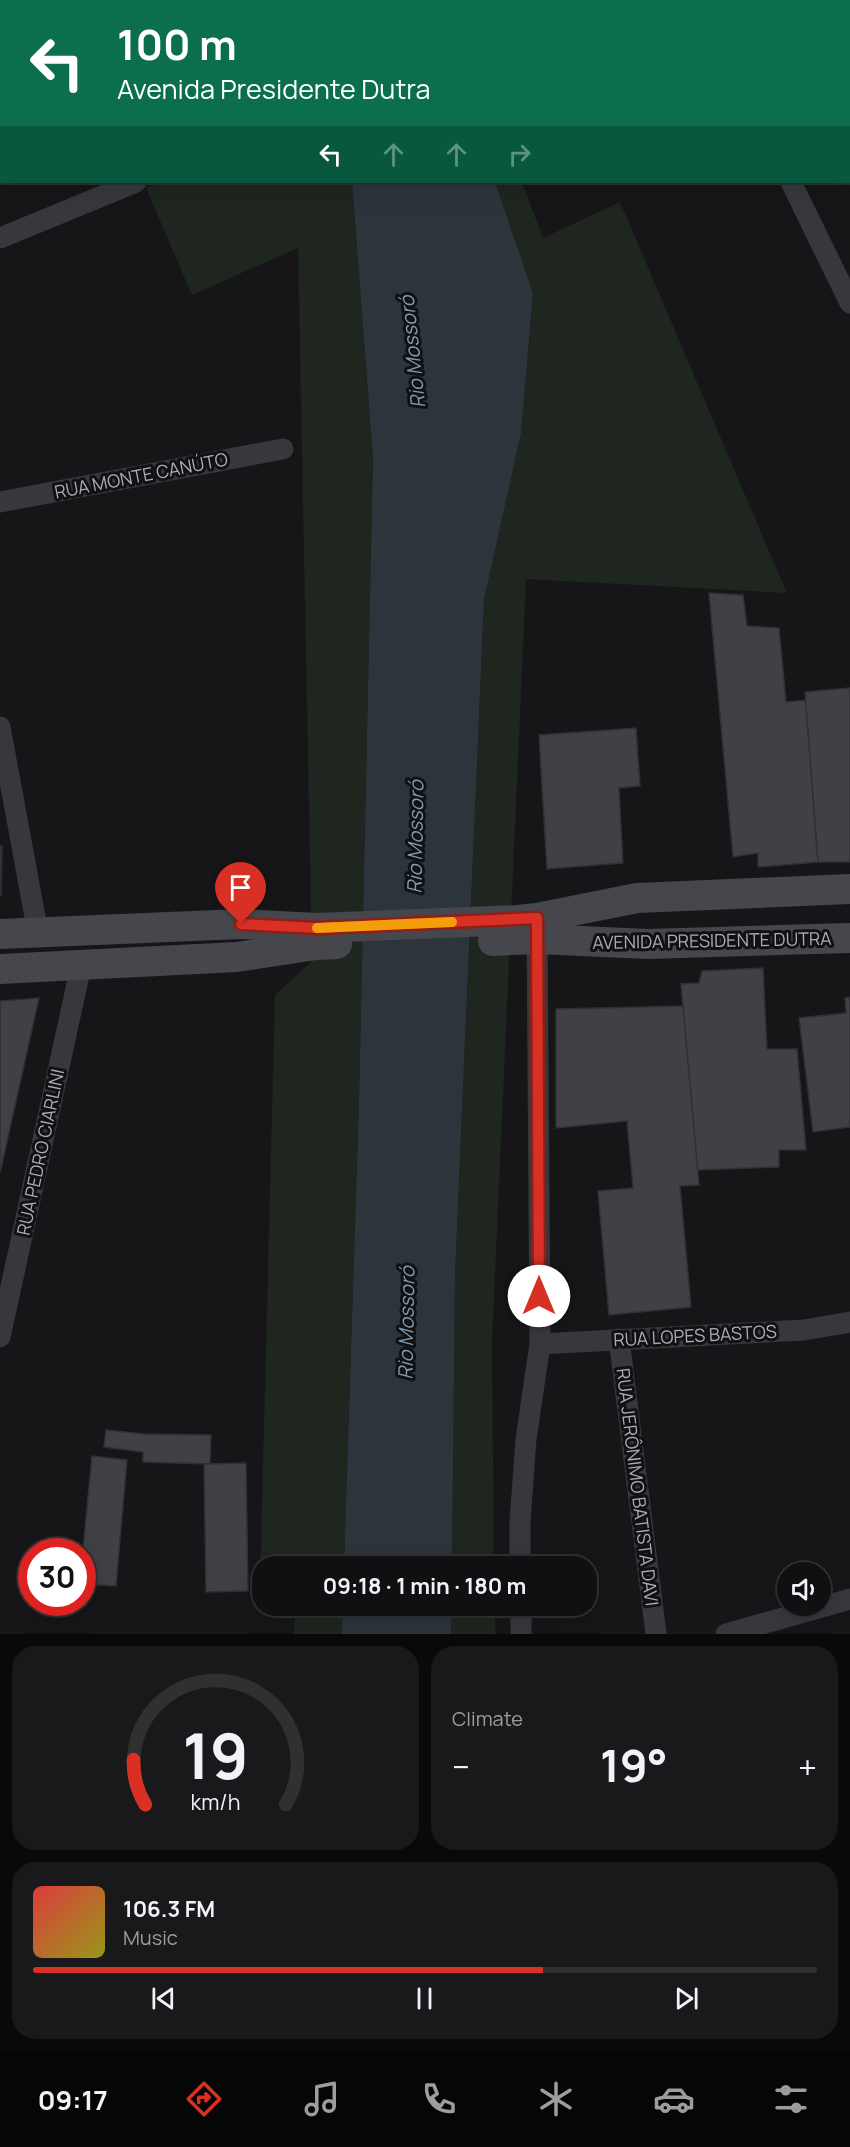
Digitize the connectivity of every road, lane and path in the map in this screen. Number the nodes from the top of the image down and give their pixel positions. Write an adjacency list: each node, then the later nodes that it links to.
1 (134, 183): 3 (street)
2 (791, 183): 4 (street)
3 (0, 238)
4 (850, 303)
5 (283, 448): 6 (street, RUA MONTE CANÚTO)
6 (0, 502)
7 (0, 727): 10 (street)
8 (850, 889): 9 (main road, AVENIDA PRESIDENTE DUTRA)
9 (527, 929): 12 (main road, AVENIDA PRESIDENTE DUTRA); 13 (main road, AVENIDA PRESIDENTE DUTRA); 20 (street)
10 (38, 933): 11 (main road, AVENIDA PRESIDENTE DUTRA); 12 (main road, AVENIDA PRESIDENTE DUTRA)
11 (0, 934)
12 (317, 936): 14 (main road, AVENIDA PRESIDENTE DUTRA)
13 (850, 938)
14 (81, 966): 15 (main road, AVENIDA PRESIDENTE DUTRA); 16 (street, RUA PEDRO CIARLINI)
15 (0, 969)
16 (2, 1313): 18 (street, RUA PEDRO CIARLINI)
17 (850, 1322): 19 (street, RUA LOPES BASTOS)
18 (0, 1337)
19 (620, 1340): 20 (street, RUA LOPES BASTOS); 25 (street, RUA JERÔNIMO BATISTA DAVI)
20 (540, 1344): 21 (street)
21 (520, 1556)
22 (850, 1599): 26 (street)
23 (521, 1616): 24 (street)
24 (521, 1634)
25 (656, 1634)
26 (726, 1634)

